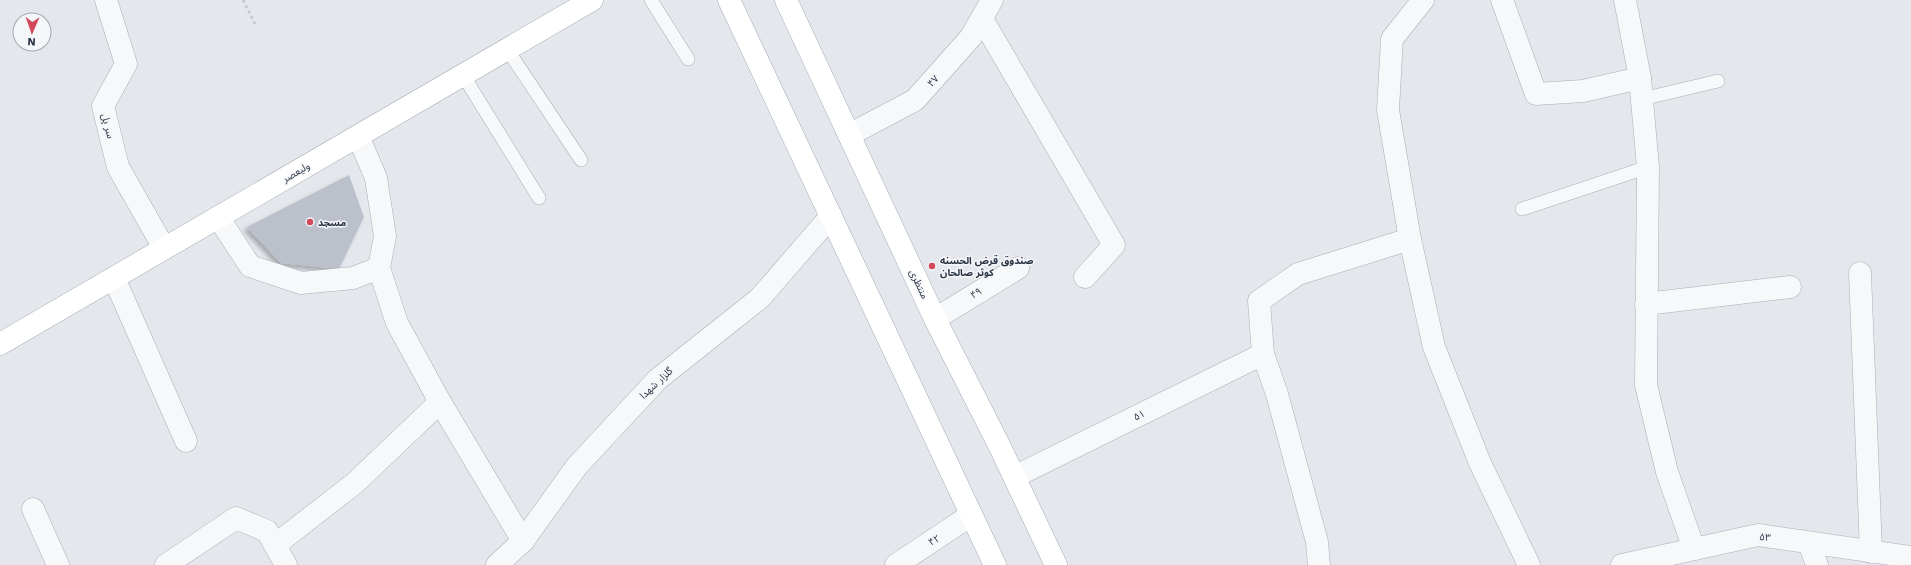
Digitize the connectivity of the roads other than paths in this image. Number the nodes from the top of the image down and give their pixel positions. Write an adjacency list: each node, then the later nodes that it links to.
1 (106, 0): 27 (street, سر پل)
2 (592, 0): 13 (main road, ولیعصر)
3 (651, 0): 14 (lane)
4 (729, 0): 24 (main road)
5 (786, 0): 12 (main road, منتظری)
6 (801, 0): 12 (main road)
7 (992, 0): 11 (street, ۴۷)
8 (1423, 0): 26 (street)
9 (1502, 0): 17 (street)
10 (1625, 0): 17 (street)
11 (982, 19): 18 (street, ۴۷); 31 (street)
12 (803, 36): 18 (main road, منتظری)
13 (508, 49): 15 (main road, ولیعصر); 20 (lane)
14 (688, 58)
15 (463, 75): 19 (main road, ولیعصر); 22 (lane)
16 (1718, 81): 17 (lane)
17 (1641, 88): 21 (street)
18 (849, 135): 35 (main road, منتظری)
19 (358, 136): 25 (main road, ولیعصر); 28 (street)
20 (581, 160)
21 (1648, 167): 23 (lane); 34 (street)
22 (539, 198)
23 (1522, 209)
24 (831, 216): 42 (main road); 43 (street, گلزار شهدا)
25 (218, 217): 27 (main road, ولیعصر); 28 (street)
26 (1410, 239): 37 (street); 57 (street)
27 (164, 248): 32 (main road, ولیعصر)
28 (380, 268): 38 (street)
29 (1018, 268): 35 (street, ۴۹)
30 (1860, 273): 47 (street)
31 (1085, 277)
32 (114, 278): 36 (main road, ولیعصر); 39 (street)
33 (1790, 287): 34 (street)
34 (1646, 304): 46 (street)
35 (935, 319): 40 (main road, منتظری)
36 (0, 344)
37 (1263, 354): 40 (street, ۵۱); 56 (street)
38 (440, 402): 43 (street); 45 (street)
39 (186, 441)
40 (1014, 477): 55 (main road, منتظری)
41 (33, 509): 49 (street)
42 (971, 515): 53 (street, ۴۲); 54 (main road)
43 (523, 541): 52 (street, گلزار شهدا)
44 (1809, 543): 46 (street, ۵۳); 47 (street, ۵۳); 59 (street)
45 (275, 545): 50 (street); 51 (street)
46 (1694, 549): 58 (street, ۵۳)
47 (1871, 552): 48 (street, ۵۳)
48 (1911, 557)
49 (58, 565)
50 (166, 565)
51 (286, 565)
52 (497, 565)
53 (896, 565)
54 (995, 565)
55 (1056, 565)
56 (1319, 565)
57 (1529, 565)
58 (1622, 565)
59 (1817, 565)

